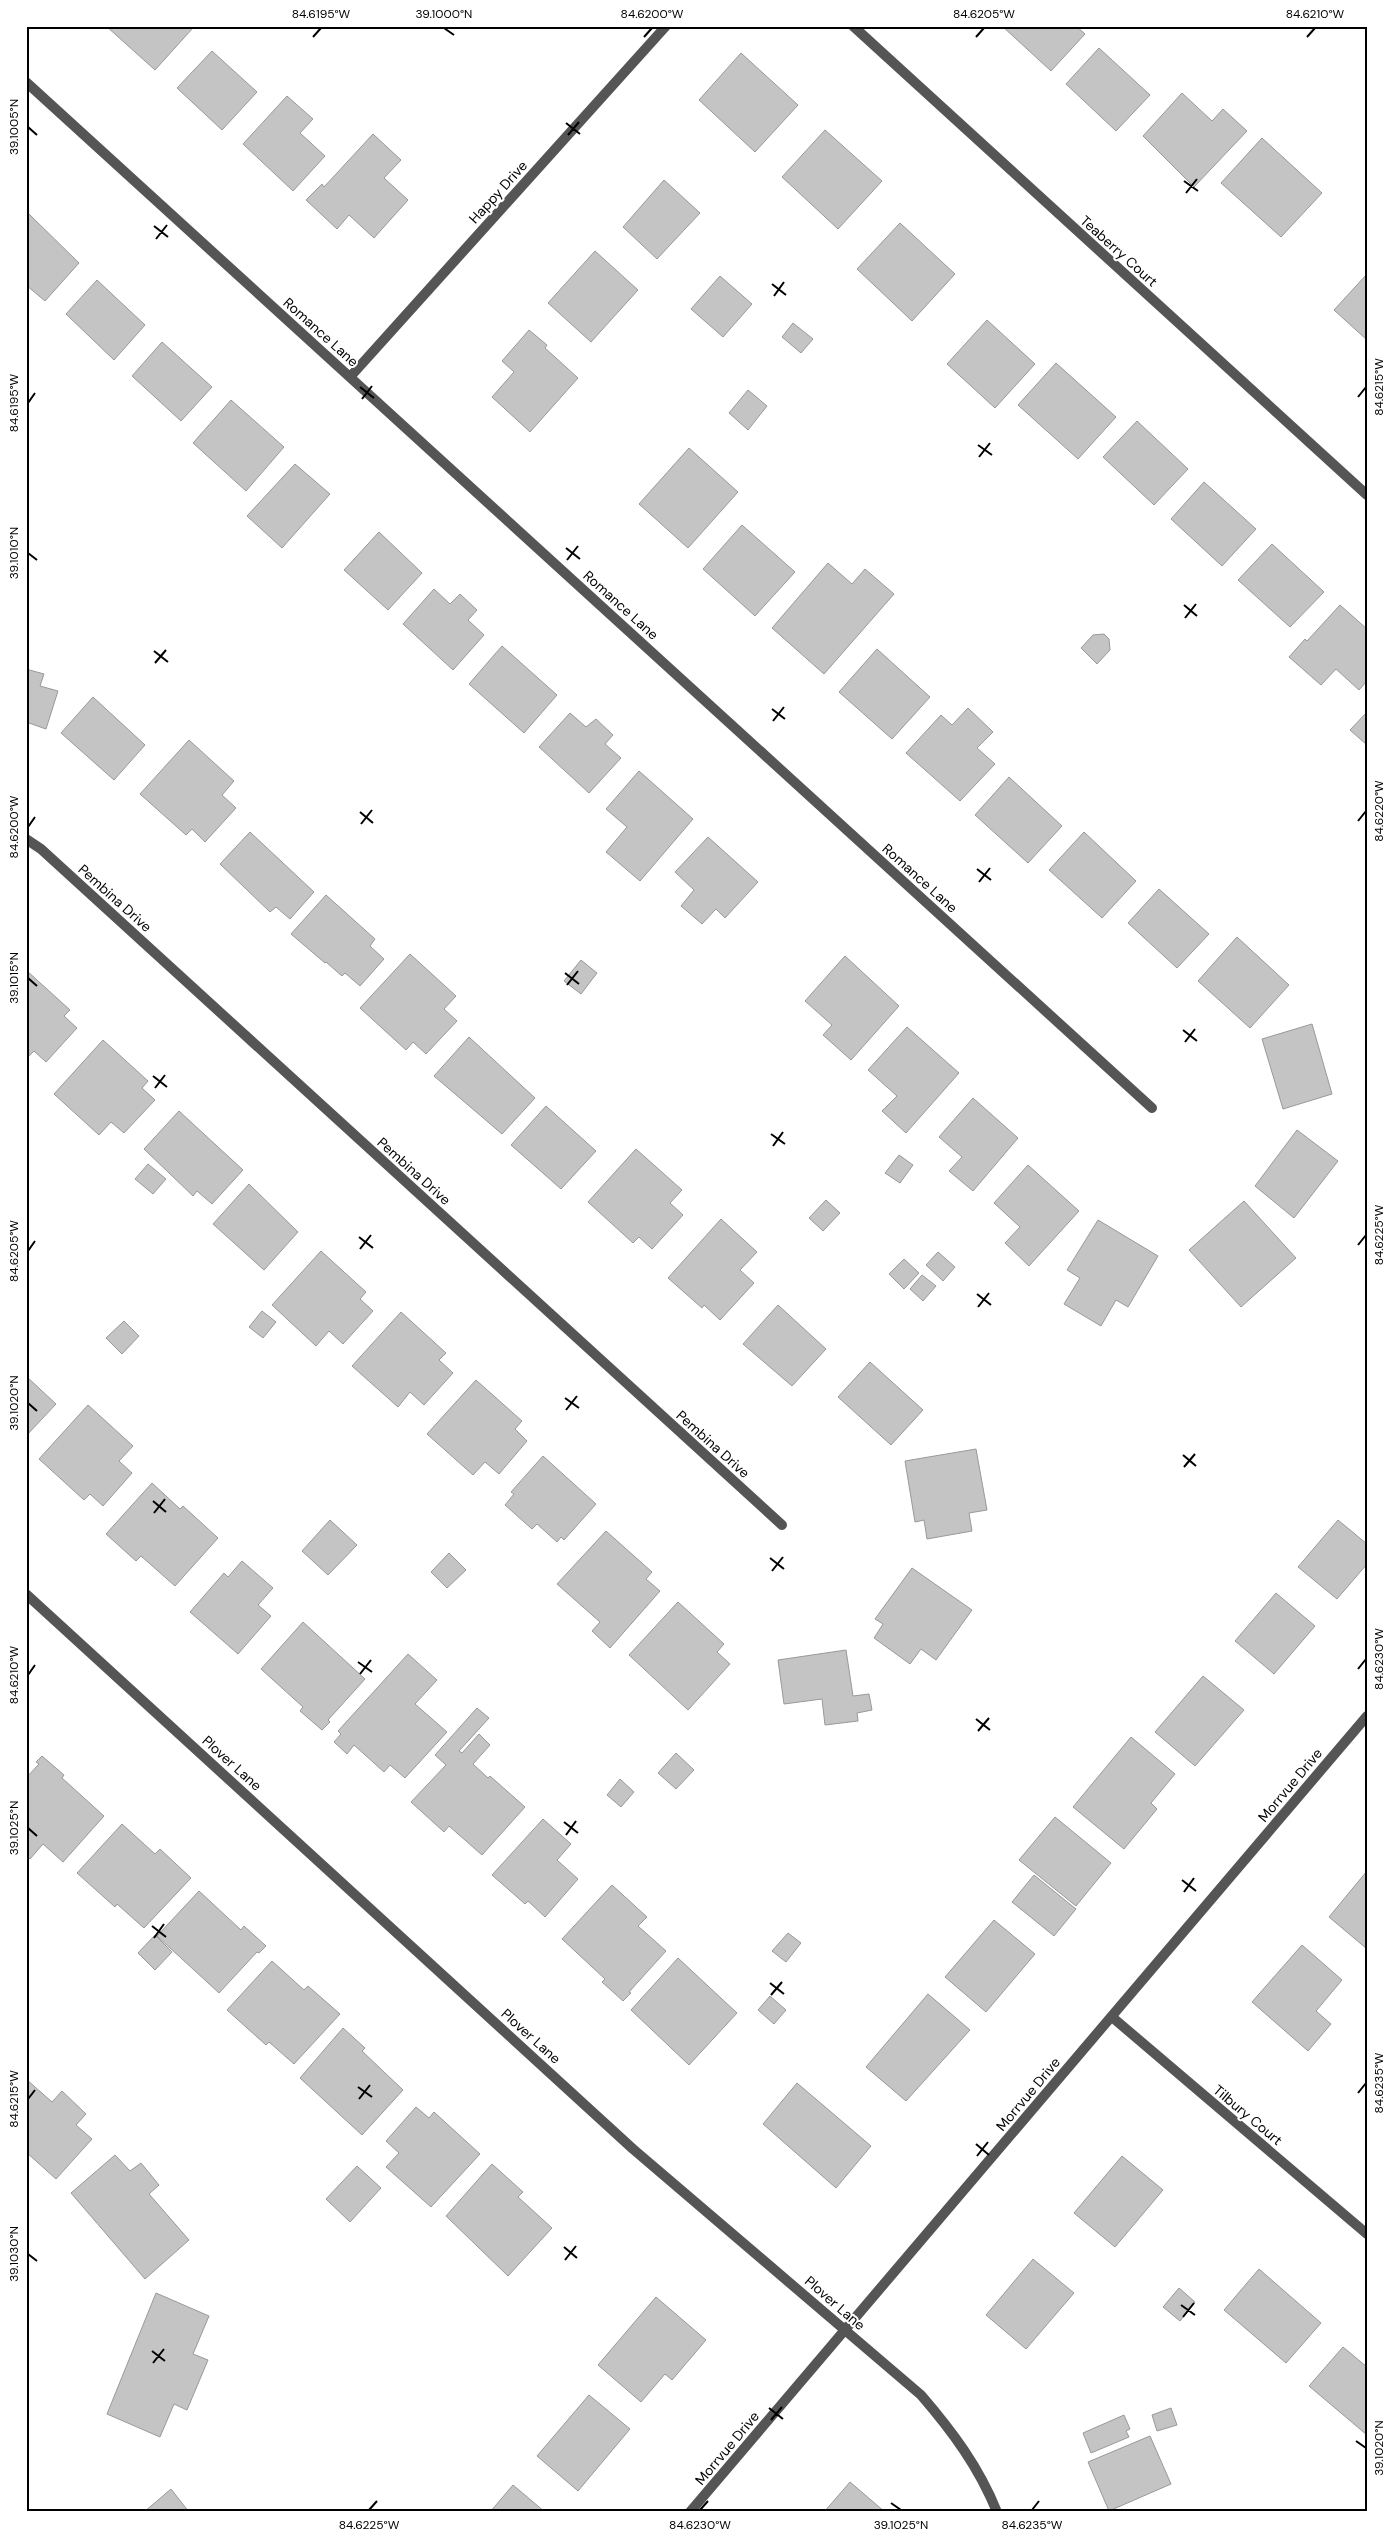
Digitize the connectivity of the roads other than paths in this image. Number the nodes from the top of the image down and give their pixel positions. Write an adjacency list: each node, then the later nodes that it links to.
1 (666, 26): 4 (street, Happy Drive)
2 (853, 26): 5 (street, Teaberry Court)
3 (26, 82): 4 (street, Romance Lane)
4 (350, 377): 7 (street, Romance Lane)
5 (1367, 495)
6 (26, 839): 8 (street, Pembina Drive)
7 (1152, 1108)
8 (782, 1525)
9 (26, 1594): 13 (street, Plover Lane)
10 (1367, 1716): 11 (street, Morrvue Drive)
11 (1112, 2017): 12 (street, Tilbury Court); 13 (street, Morrvue Drive)
12 (1367, 2234)
13 (845, 2330): 14 (street, Morrvue Drive); 15 (street, Plover Lane)
14 (690, 2512)
15 (998, 2512)

